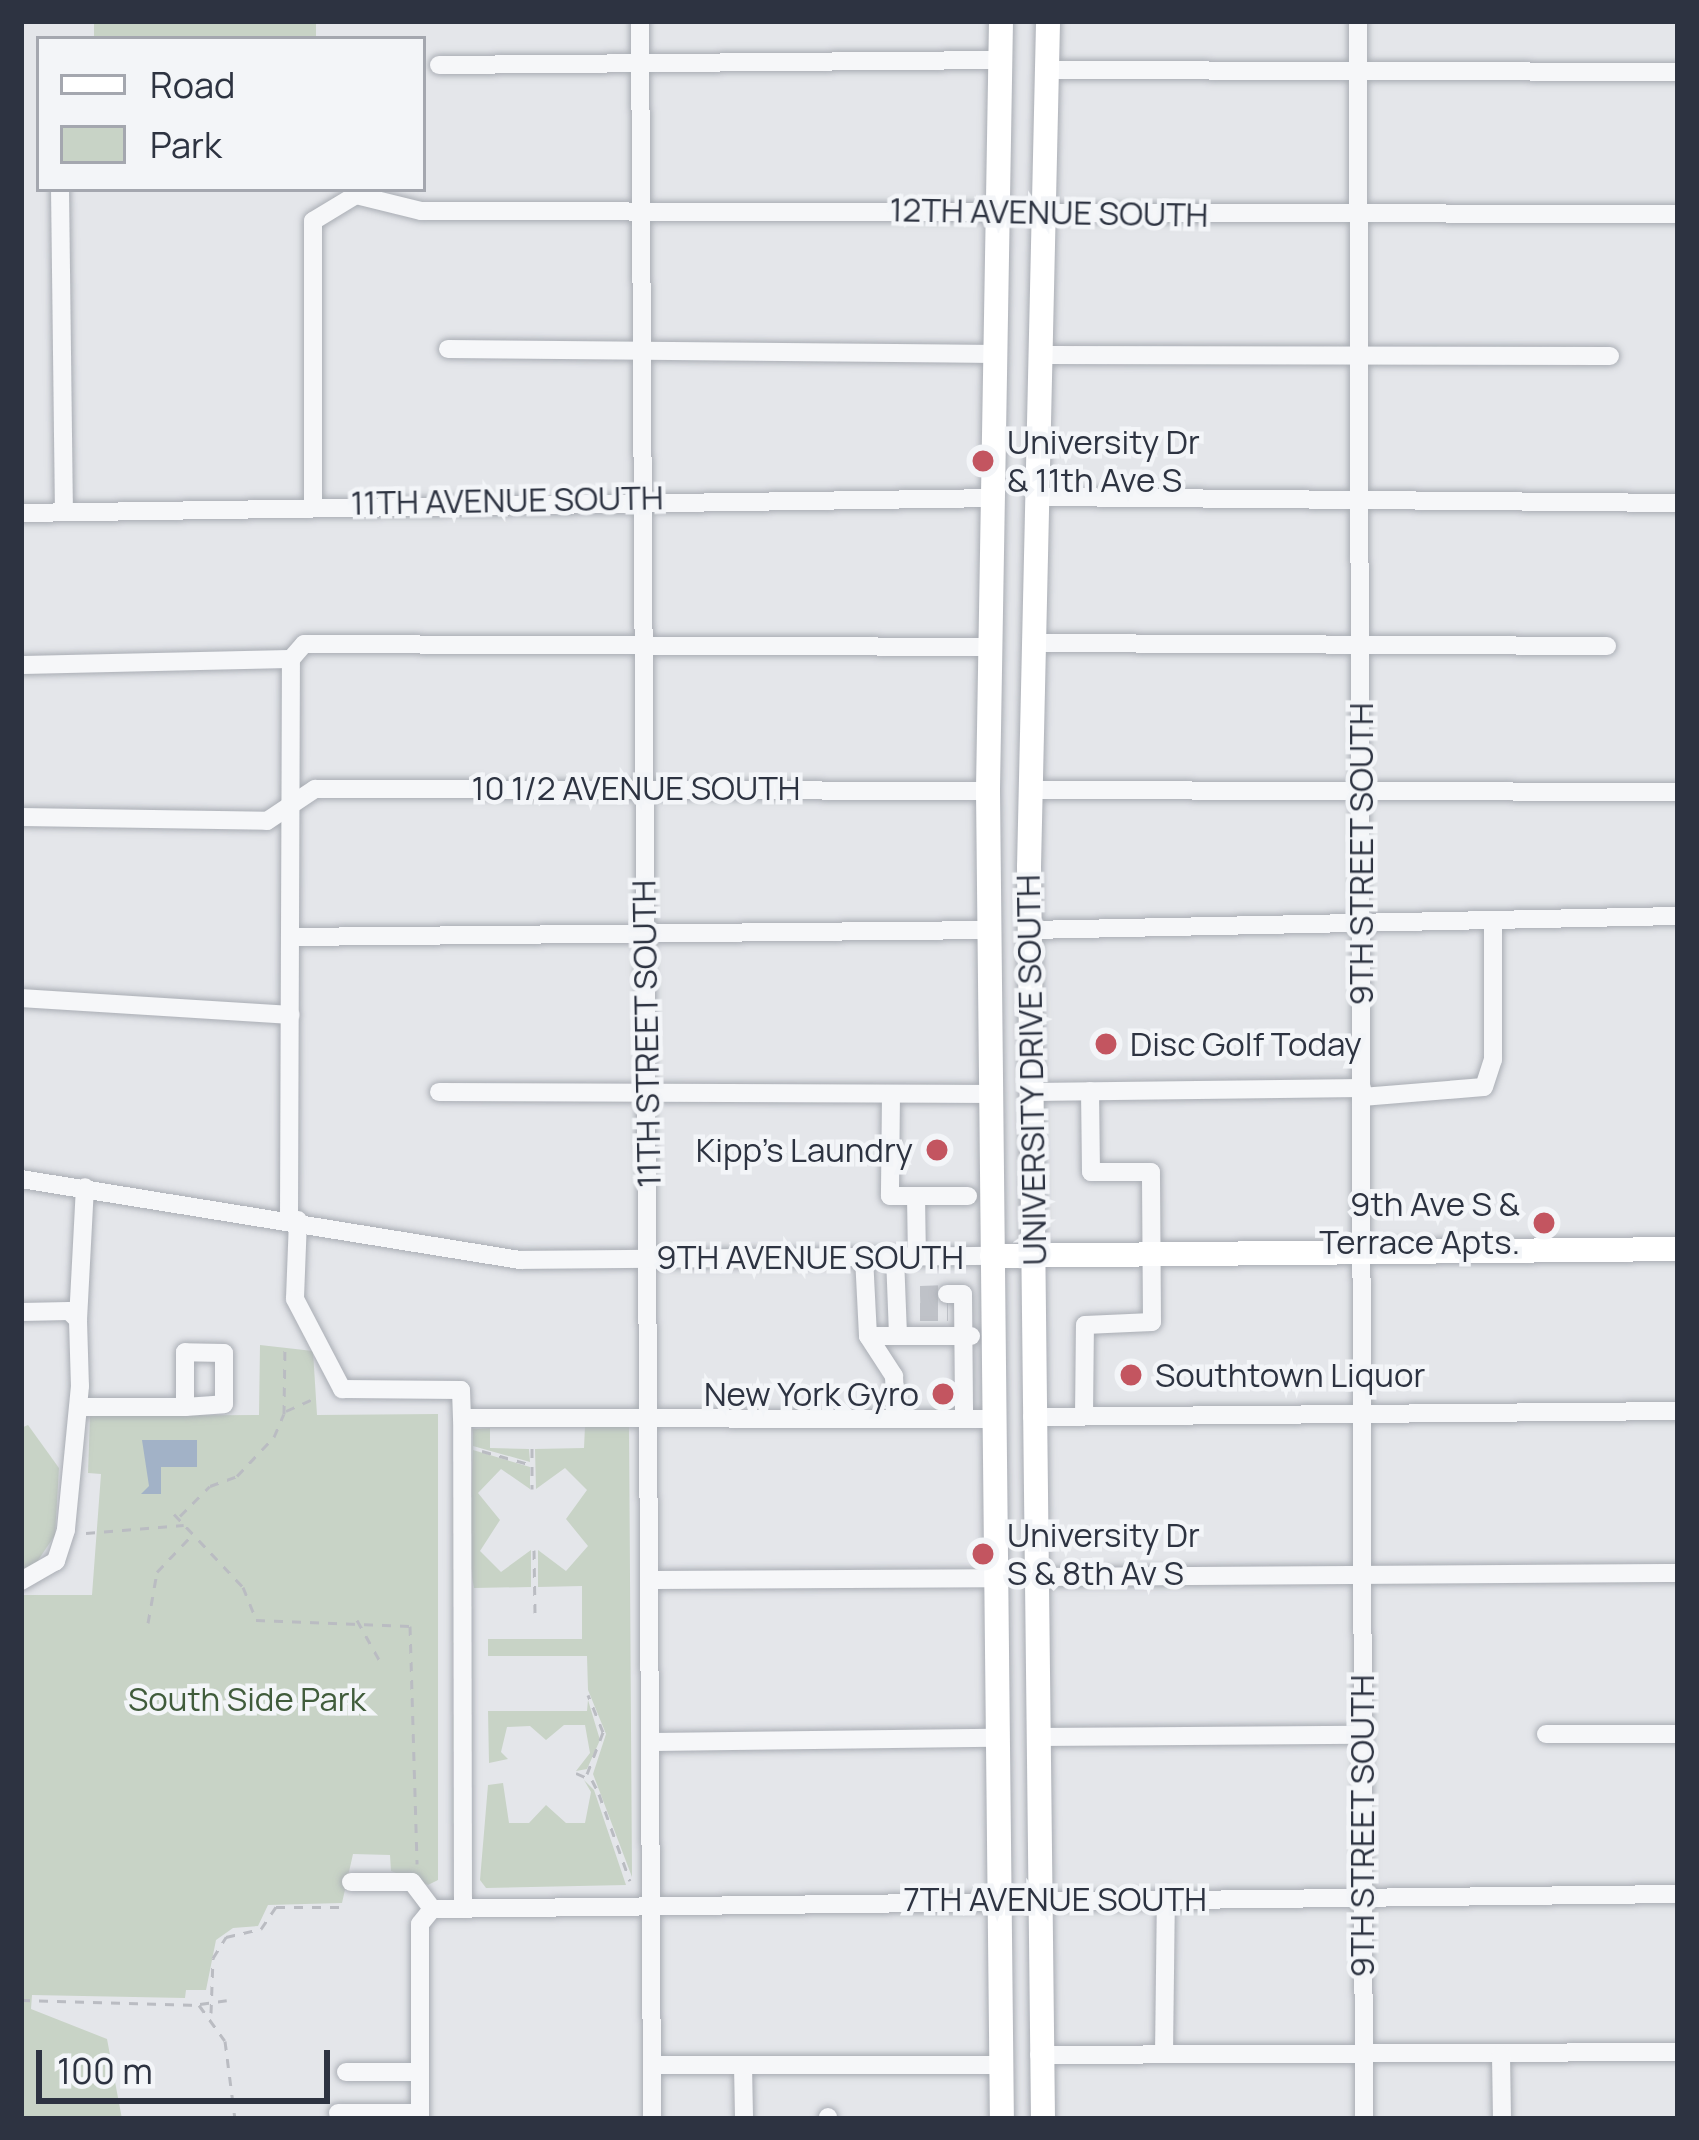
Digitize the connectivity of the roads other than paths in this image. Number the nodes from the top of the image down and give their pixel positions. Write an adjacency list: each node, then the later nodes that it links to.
1 (640, 21): 7 (street, 11TH STREET SOUTH)
2 (1001, 21): 5 (main road, UNIVERSITY DRIVE SOUTH)
3 (1048, 21): 8 (main road, UNIVERSITY DRIVE SOUTH)
4 (1358, 21): 9 (street, 9TH STREET SOUTH)
5 (1001, 60): 7 (street); 13 (main road, UNIVERSITY DRIVE SOUTH)
6 (439, 65): 7 (street)
7 (640, 65): 12 (street, 11TH STREET SOUTH)
8 (1048, 70): 9 (street); 14 (main road, UNIVERSITY DRIVE SOUTH)
9 (1358, 70): 10 (street); 16 (street, 9TH STREET SOUTH)
10 (1678, 72)
11 (60, 192): 29 (street)
12 (643, 208): 13 (street, 12TH AVENUE SOUTH); 18 (street, 11TH STREET SOUTH); 26 (street, 12TH AVENUE SOUTH)
13 (998, 212): 14 (street, 12TH AVENUE SOUTH); 19 (main road, UNIVERSITY DRIVE SOUTH)
14 (1047, 212): 16 (street, 12TH AVENUE SOUTH); 20 (main road, UNIVERSITY DRIVE SOUTH)
15 (1678, 214): 16 (street, 12TH AVENUE SOUTH)
16 (1359, 216): 22 (street, 9TH STREET SOUTH)
17 (448, 349): 18 (street)
18 (641, 351): 19 (street); 24 (street, 11TH STREET SOUTH)
19 (995, 354): 25 (main road, UNIVERSITY DRIVE SOUTH)
20 (1044, 355): 22 (street); 23 (main road, UNIVERSITY DRIVE SOUTH)
21 (1610, 356): 22 (street)
22 (1360, 358): 28 (street, 9TH STREET SOUTH)
23 (1043, 497): 28 (street); 32 (main road, UNIVERSITY DRIVE SOUTH)
24 (643, 498): 25 (street, 11TH AVENUE SOUTH); 26 (street, 11TH AVENUE SOUTH); 31 (street, 11TH STREET SOUTH)
25 (993, 498): 35 (main road, UNIVERSITY DRIVE SOUTH)
26 (313, 503): 29 (street, 11TH AVENUE SOUTH)
27 (1678, 503): 28 (street)
28 (1360, 505): 33 (street, 9TH STREET SOUTH)
29 (64, 510): 30 (street, 11TH AVENUE SOUTH)
30 (21, 513)
31 (644, 642): 35 (street); 36 (street); 38 (street, 11TH STREET SOUTH)
32 (1038, 643): 33 (street); 39 (main road, UNIVERSITY DRIVE SOUTH)
33 (1360, 646): 34 (street); 41 (street, 9TH STREET SOUTH)
34 (1607, 646)
35 (990, 647): 40 (main road, UNIVERSITY DRIVE SOUTH)
36 (291, 659): 37 (street); 43 (street)
37 (21, 665)
38 (644, 787): 40 (street, 10 1/2 AVENUE SOUTH); 43 (street, 10 1/2 AVENUE SOUTH); 50 (street, 11TH STREET SOUTH)
39 (1030, 790): 41 (street); 49 (main road, UNIVERSITY DRIVE SOUTH)
40 (988, 791): 48 (main road, UNIVERSITY DRIVE SOUTH)
41 (1361, 792): 42 (street); 47 (street, 9TH STREET SOUTH)
42 (1678, 792)
43 (290, 807): 44 (street, 10 1/2 AVENUE SOUTH); 51 (street)
44 (21, 818)
45 (1678, 916): 46 (street)
46 (1493, 922): 47 (street); 57 (street)
47 (1361, 926): 49 (street); 57 (street, 9TH STREET SOUTH)
48 (990, 930): 50 (street); 60 (main road, UNIVERSITY DRIVE SOUTH)
49 (1030, 930): 56 (main road, UNIVERSITY DRIVE SOUTH)
50 (644, 934): 51 (street); 58 (street, 11TH STREET SOUTH)
51 (290, 937): 53 (street)
52 (21, 998): 53 (street)
53 (290, 1015): 65 (street)
54 (1090, 1091): 56 (street); 57 (street); 68 (street)
55 (439, 1092): 58 (street)
56 (1033, 1092): 73 (main road, UNIVERSITY DRIVE SOUTH)
57 (1362, 1093): 67 (street, 9TH STREET SOUTH)
58 (646, 1094): 59 (street); 74 (street, 11TH STREET SOUTH)
59 (891, 1094): 60 (street); 63 (street)
60 (994, 1094): 70 (main road, UNIVERSITY DRIVE SOUTH)
61 (21, 1179): 62 (street, 9TH AVENUE SOUTH)
62 (86, 1187): 65 (street, 9TH AVENUE SOUTH); 79 (street)
63 (916, 1196): 64 (street); 69 (street)
64 (968, 1196)
65 (293, 1220): 74 (street, 9TH AVENUE SOUTH); 90 (street)
66 (1678, 1249): 67 (main road, 9TH AVENUE SOUTH)
67 (1357, 1252): 68 (main road, 9TH AVENUE SOUTH); 87 (street, 9TH STREET SOUTH)
68 (1151, 1254): 73 (main road, 9TH AVENUE SOUTH); 88 (street)
69 (917, 1256): 70 (street, 9TH AVENUE SOUTH); 72 (street, 9TH AVENUE SOUTH)
70 (992, 1256): 73 (main road, 9TH AVENUE SOUTH); 80 (main road, UNIVERSITY DRIVE SOUTH)
71 (865, 1257): 72 (street, 9TH AVENUE SOUTH); 74 (street, 9TH AVENUE SOUTH); 81 (street)
72 (895, 1257): 75 (street)
73 (1034, 1257): 89 (main road, UNIVERSITY DRIVE SOUTH)
74 (650, 1258): 94 (street, 11TH STREET SOUTH)
75 (896, 1304): 76 (street); 82 (street)
76 (920, 1304)
77 (953, 1306): 83 (street)
78 (21, 1312): 79 (street)
79 (78, 1320): 84 (street)
80 (992, 1335): 83 (street); 93 (main road, UNIVERSITY DRIVE SOUTH)
81 (868, 1336): 82 (street); 91 (street)
82 (898, 1336): 83 (street)
83 (964, 1336): 92 (street)
84 (79, 1407): 85 (street); 100 (street)
85 (185, 1407)
86 (1678, 1411): 87 (street)
87 (1358, 1412): 88 (street); 96 (street, 9TH STREET SOUTH)
88 (1084, 1416): 89 (street)
89 (1031, 1417): 97 (main road, UNIVERSITY DRIVE SOUTH)
90 (462, 1418): 94 (street); 114 (street)
91 (896, 1419): 92 (street); 94 (street)
92 (964, 1419): 93 (street)
93 (992, 1419): 98 (main road, UNIVERSITY DRIVE SOUTH)
94 (651, 1420): 99 (street, 11TH STREET SOUTH)
95 (1678, 1573): 96 (street)
96 (1360, 1575): 97 (street); 103 (street, 9TH STREET SOUTH)
97 (1034, 1577): 104 (main road, UNIVERSITY DRIVE SOUTH)
98 (991, 1578): 99 (street); 105 (main road, UNIVERSITY DRIVE SOUTH)
99 (653, 1580): 106 (street, 11TH STREET SOUTH)
100 (21, 1581)
101 (1546, 1734): 102 (street)
102 (1678, 1734)
103 (1361, 1735): 104 (street); 111 (street, 9TH STREET SOUTH)
104 (1036, 1737): 109 (main road, UNIVERSITY DRIVE SOUTH)
105 (993, 1738): 106 (street); 112 (main road, UNIVERSITY DRIVE SOUTH)
106 (652, 1742): 113 (street, 11TH STREET SOUTH)
107 (351, 1882): 115 (street)
108 (1678, 1894): 111 (street, 7TH AVENUE SOUTH)
109 (1037, 1898): 110 (street, 7TH AVENUE SOUTH); 112 (street, 7TH AVENUE SOUTH); 117 (main road, UNIVERSITY DRIVE SOUTH)
110 (1166, 1898): 111 (street, 7TH AVENUE SOUTH); 118 (street)
111 (1362, 1898): 120 (street, 9TH STREET SOUTH)
112 (996, 1899): 113 (street, 7TH AVENUE SOUTH); 123 (main road, UNIVERSITY DRIVE SOUTH)
113 (652, 1903): 114 (street, 7TH AVENUE SOUTH); 121 (street, 11TH STREET SOUTH)
114 (463, 1906): 115 (street, 7TH AVENUE SOUTH)
115 (432, 1909): 125 (street)
116 (1678, 2052): 119 (street)
117 (1039, 2054): 118 (street); 131 (main road, UNIVERSITY DRIVE SOUTH)
118 (1164, 2054): 120 (street)
119 (1501, 2054): 120 (street); 133 (street)
120 (1364, 2056): 132 (street, 9TH STREET SOUTH)
121 (652, 2065): 122 (street); 128 (street, 11TH STREET SOUTH)
122 (743, 2065): 123 (street); 129 (street)
123 (999, 2065): 130 (main road, UNIVERSITY DRIVE SOUTH)
124 (346, 2072): 125 (street)
125 (420, 2072): 127 (street)
126 (338, 2113): 127 (street)
127 (420, 2116)
128 (652, 2119)
129 (744, 2119)
130 (1002, 2119)
131 (1043, 2119)
132 (1364, 2119)
133 (1502, 2119)

